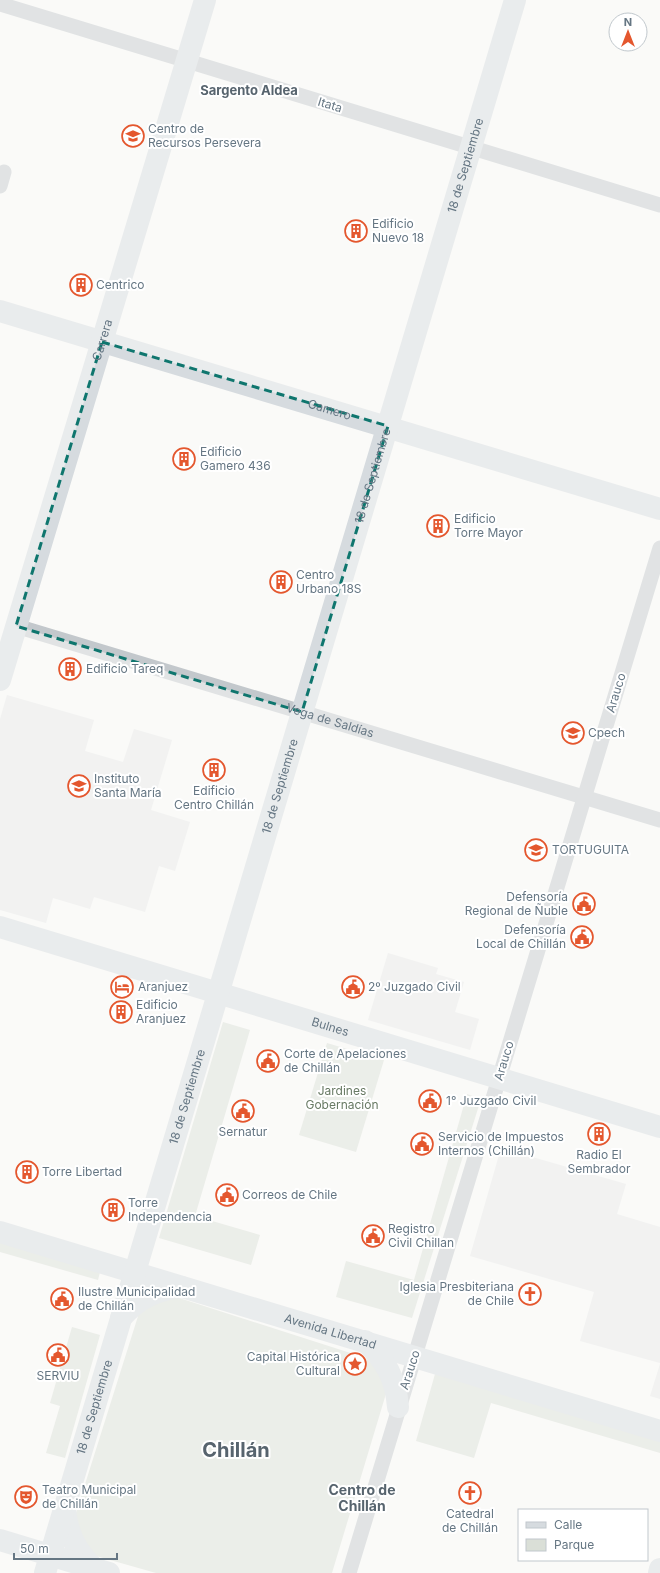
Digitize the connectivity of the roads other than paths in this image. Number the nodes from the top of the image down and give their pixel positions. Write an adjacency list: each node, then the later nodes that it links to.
1 (205, 0): 4 (street, Carrera)
2 (515, 0): 5 (street, 18 de Septiembre)
3 (0, 4): 4 (street, Itata)
4 (186, 61): 5 (street, Itata); 8 (street, Carrera)
5 (471, 148): 6 (street, Itata); 9 (street, 18 de Septiembre)
6 (660, 205)
7 (0, 310): 8 (street, Gamero)
8 (102, 342): 9 (street, Gamero); 12 (street, Carrera)
9 (388, 426): 10 (street, Gamero); 14 (street, 18 de Septiembre)
10 (660, 509)
11 (660, 548): 15 (street, Arauco)
12 (8, 623): 13 (street, Carrera); 14 (street, Vega de Saldías)
13 (0, 680)
14 (302, 712): 15 (street, Vega de Saldías); 18 (street, 18 de Septiembre)
15 (584, 797): 16 (street, Vega de Saldías); 19 (street, Arauco)
16 (660, 820)
17 (0, 927): 18 (street, Bulnes)
18 (218, 993): 19 (street, Bulnes); 22 (street, 18 de Septiembre)
19 (499, 1079): 20 (street, Bulnes); 26 (street, Arauco)
20 (660, 1127)
21 (0, 1232): 22 (street, Avenida Libertad)
22 (134, 1272): 23 (street, Avenida Libertad); 24 (street, 18 de Septiembre)
23 (184, 1287): 24 (street); 25 (street, Avenida Libertad)
24 (121, 1318): 29 (street, 18 de Septiembre)
25 (365, 1341): 26 (street, Avenida Libertad); 27 (street)
26 (414, 1356): 27 (street, Arauco); 28 (street, Avenida Libertad)
27 (398, 1407): 34 (street, Arauco)
28 (660, 1431)
29 (65, 1506): 31 (street, 18 de Septiembre); 33 (street)
30 (0, 1540): 31 (street)
31 (48, 1564): 33 (street)
32 (660, 1569): 35 (street)
33 (102, 1571)
34 (349, 1573)
35 (659, 1573)

